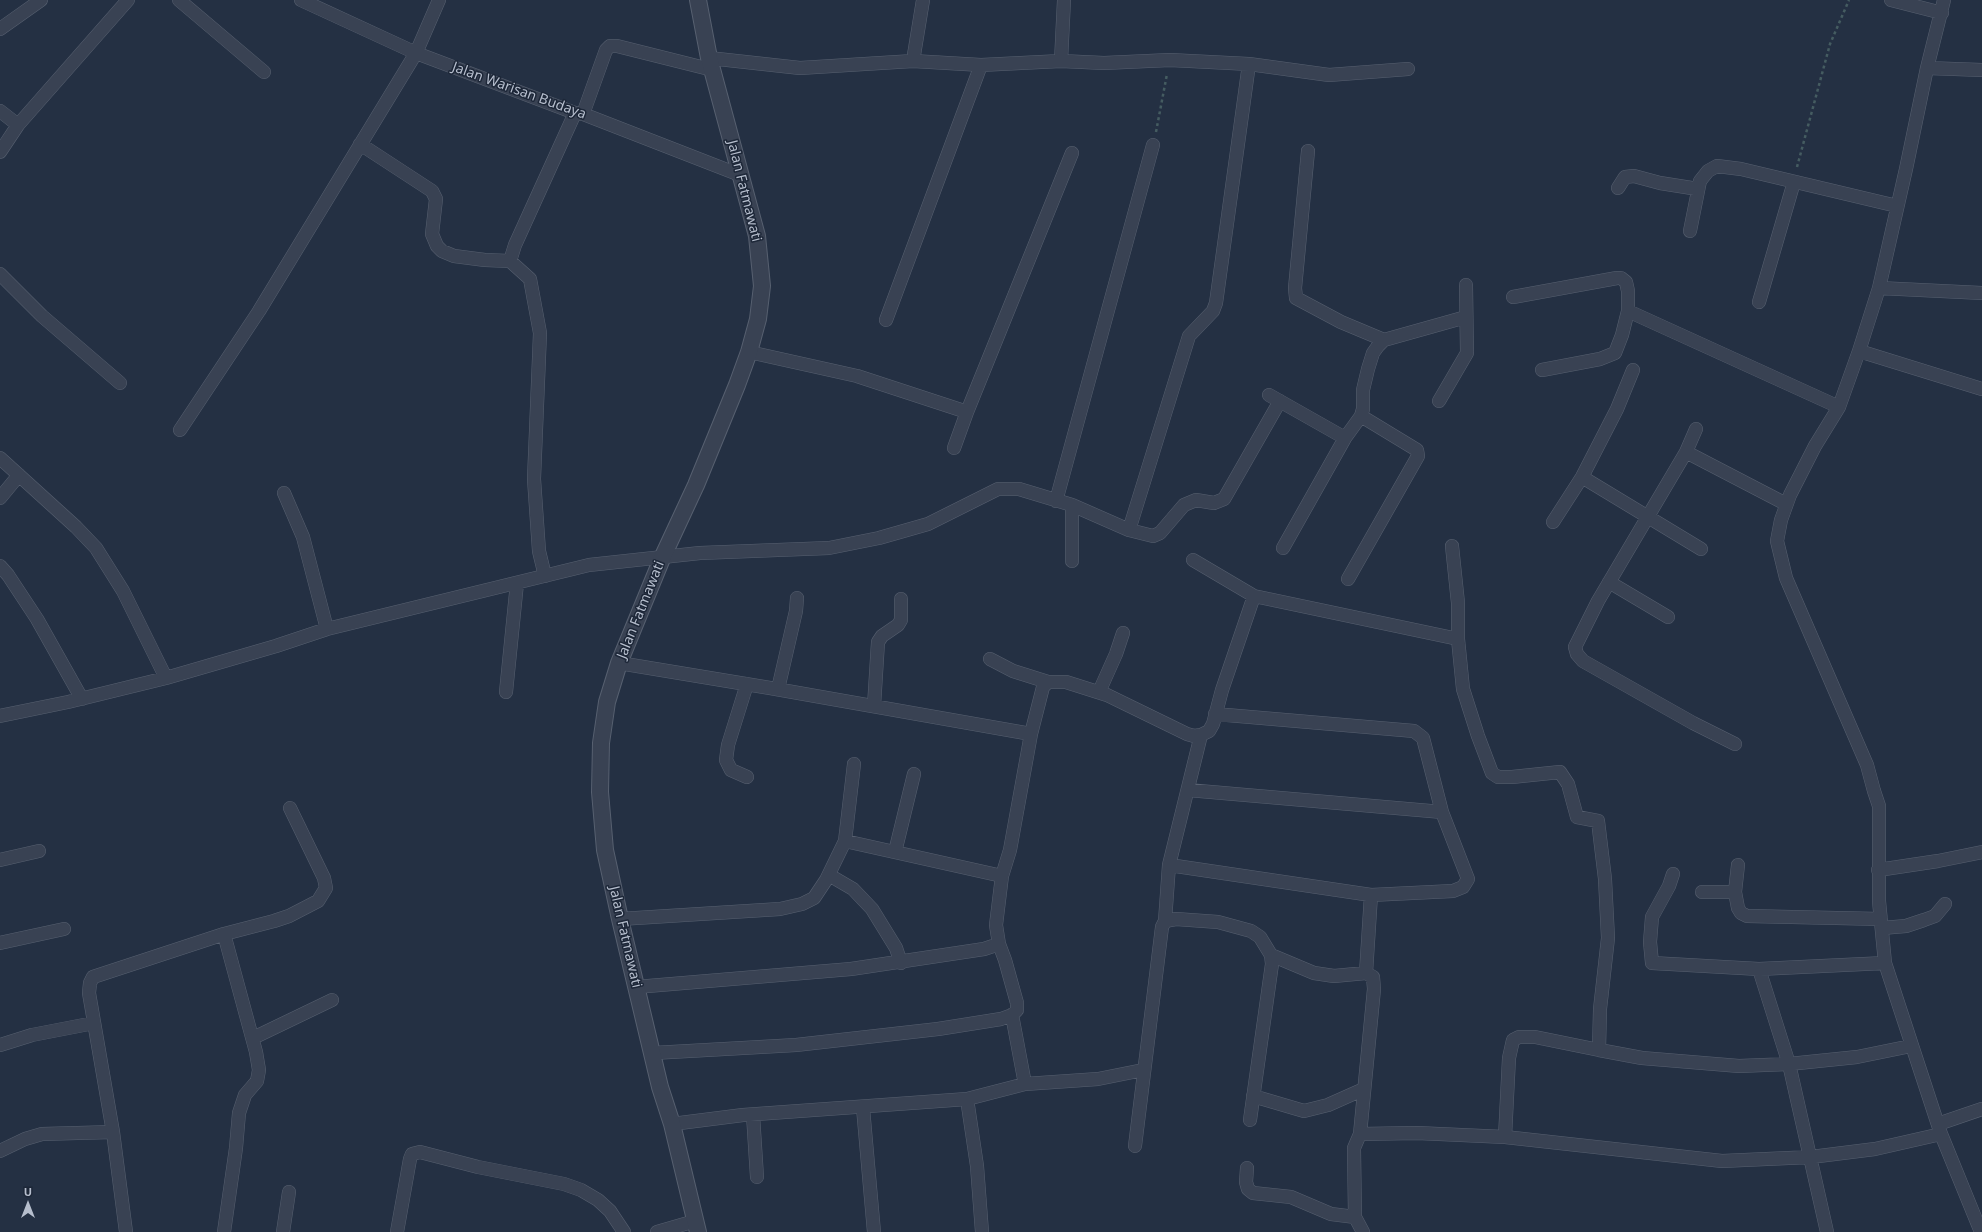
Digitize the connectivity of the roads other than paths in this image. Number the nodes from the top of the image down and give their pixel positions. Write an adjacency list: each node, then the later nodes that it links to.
1 (41, 0): 12 (street)
2 (128, 0): 25 (street)
3 (179, 0): 22 (street)
4 (301, 0): 13 (street, Jalan Warisan Budaya)
5 (439, 0): 13 (street)
6 (698, 0): 16 (street, Jalan Fatmawati)
7 (923, 0): 15 (street)
8 (1064, 0): 14 (street)
9 (1891, 0): 11 (street)
10 (1944, 0): 11 (street)
11 (1942, 13): 19 (street)
12 (0, 29)
13 (416, 53): 24 (street, Jalan Warisan Budaya); 26 (street)
14 (1061, 60): 17 (street); 18 (street)
15 (913, 61): 16 (street); 18 (street)
16 (711, 64): 24 (street); 31 (street, Jalan Fatmawati)
17 (1249, 64): 20 (street); 73 (street)
18 (981, 65): 46 (street)
19 (1927, 68): 21 (street); 35 (street)
20 (1408, 69)
21 (1982, 70)
22 (264, 72)
23 (0, 112): 25 (street)
24 (579, 113): 31 (street, Jalan Warisan Budaya); 37 (street)
25 (18, 125): 29 (street)
26 (360, 144): 37 (street); 59 (street)
27 (1153, 145): 68 (street)
28 (1308, 151): 47 (street)
29 (0, 152)
30 (1072, 153): 56 (street)
31 (740, 175): 49 (street, Jalan Fatmawati)
32 (1794, 182): 34 (street); 35 (street); 43 (street)
33 (1618, 188): 34 (street)
34 (1698, 189): 36 (street)
35 (1897, 206): 40 (street)
36 (1690, 231)
37 (510, 261): 81 (street)
38 (0, 274): 52 (street)
39 (1466, 285): 45 (street)
40 (1879, 288): 41 (street); 48 (street)
41 (1982, 293)
42 (1513, 297): 44 (street)
43 (1759, 302)
44 (1628, 311): 50 (street); 55 (street)
45 (1466, 317): 47 (street); 54 (street)
46 (886, 320)
47 (1384, 340): 57 (street)
48 (1859, 351): 53 (street); 55 (street)
49 (749, 352): 56 (street); 77 (street, Jalan Fatmawati)
50 (1542, 370)
51 (1633, 370): 65 (street)
52 (120, 383)
53 (1982, 390)
54 (1439, 401)
55 (1839, 407): 69 (street)
56 (967, 412): 61 (street)
57 (1361, 416): 60 (street); 82 (street)
58 (1696, 429): 62 (street)
59 (180, 430)
60 (1345, 438): 73 (street); 75 (street)
61 (954, 448)
62 (1686, 452): 69 (street); 71 (street)
63 (0, 458): 64 (street)
64 (19, 475): 67 (street); 94 (street)
65 (1582, 477): 71 (street); 72 (street)
66 (284, 493): 89 (street)
67 (0, 498)
68 (1056, 501): 70 (street); 77 (street)
69 (1786, 504): 120 (street)
70 (1072, 505): 73 (street); 79 (street)
71 (1648, 516): 76 (street); 83 (street)
72 (1553, 522)
73 (1129, 530)
74 (1452, 546): 91 (street)
75 (1283, 548)
76 (1700, 549)
77 (663, 556): 81 (street); 93 (street, Jalan Fatmawati)
78 (1193, 560): 85 (street)
79 (1072, 561)
80 (0, 566): 100 (street)
81 (545, 576): 84 (street)
82 (1348, 579)
83 (1609, 582): 88 (street); 106 (street)
84 (517, 583): 89 (street); 98 (street)
85 (1254, 596): 91 (street); 102 (street)
86 (797, 598): 97 (street)
87 (900, 599): 101 (street)
88 (1668, 617)
89 (327, 629): 94 (street)
90 (1123, 633): 99 (street)
91 (1458, 639): 147 (street)
92 (990, 658): 95 (street)
93 (619, 663): 96 (street); 128 (street, Jalan Fatmawati)
94 (166, 678): 100 (street)
95 (1048, 682): 99 (street); 104 (street)
96 (747, 684): 97 (street); 109 (street)
97 (778, 689): 101 (street)
98 (506, 692)
99 (1099, 692): 105 (street)
100 (82, 699): 103 (street)
101 (874, 706): 104 (street)
102 (1216, 714): 105 (street); 112 (street)
103 (0, 716)
104 (1031, 734): 123 (street)
105 (1202, 735): 110 (street)
106 (1735, 744)
107 (854, 764): 113 (street)
108 (914, 774): 115 (street)
109 (747, 777)
110 (1188, 790): 112 (street); 118 (street)
111 (290, 808): 132 (street)
112 (1442, 812): 126 (street)
113 (845, 841): 115 (street); 122 (street)
114 (39, 851): 117 (street)
115 (895, 852): 123 (street)
116 (1982, 852): 120 (street)
117 (0, 860)
118 (1169, 866): 126 (street); 129 (street)
119 (1738, 866): 125 (street)
120 (1878, 870): 130 (street)
121 (1673, 874): 138 (street)
122 (829, 875): 128 (street); 136 (street)
123 (1002, 876): 134 (street)
124 (1702, 892): 125 (street)
125 (1735, 892): 130 (street)
126 (1371, 895): 139 (street)
127 (1945, 904): 130 (street)
128 (620, 920): 140 (street, Jalan Fatmawati)
129 (1165, 921): 135 (street); 150 (street)
130 (1881, 924): 137 (street)
131 (64, 929): 133 (street)
132 (224, 934): 143 (street); 144 (street)
133 (0, 942)
134 (999, 944): 136 (street); 142 (street)
135 (1272, 955): 139 (street); 153 (street)
136 (901, 963): 140 (street)
137 (1885, 963): 138 (street); 146 (street)
138 (1759, 969): 149 (street)
139 (1366, 973): 152 (street)
140 (636, 987): 148 (street, Jalan Fatmawati)
141 (332, 1000): 144 (street)
142 (1012, 1015): 148 (street); 151 (street)
143 (94, 1023): 145 (street); 161 (street)
144 (253, 1038): 173 (street)
145 (0, 1045)
146 (1911, 1046): 149 (street); 160 (street)
147 (1599, 1050): 149 (street); 163 (street)
148 (653, 1053): 159 (street, Jalan Fatmawati)
149 (1789, 1064): 166 (street)
150 (1143, 1070): 151 (street); 164 (street)
151 (1025, 1084): 154 (street)
152 (1364, 1089): 153 (street); 162 (street)
153 (1253, 1096): 158 (street)
154 (967, 1099): 155 (street); 179 (street)
155 (863, 1108): 157 (street); 178 (street)
156 (1982, 1109): 160 (street)
157 (753, 1115): 159 (street); 168 (street)
158 (1250, 1120)
159 (672, 1124): 171 (street, Jalan Fatmawati)
160 (1939, 1129): 166 (street); 182 (street)
161 (114, 1132): 165 (street); 172 (street)
162 (1360, 1134): 163 (street); 170 (street)
163 (1506, 1137): 166 (street)
164 (1135, 1146)
165 (0, 1151)
166 (1811, 1157): 181 (street)
167 (1247, 1168): 170 (street)
168 (756, 1178)
169 (289, 1192): 174 (street)
170 (1355, 1217): 180 (street)
171 (697, 1227): 177 (street)
172 (126, 1232)
173 (224, 1232)
174 (283, 1232)
175 (397, 1232): 176 (street)
176 (624, 1232)
177 (657, 1232)
178 (874, 1232)
179 (982, 1232)
180 (1363, 1232)
181 (1827, 1232)
182 (1981, 1232)

